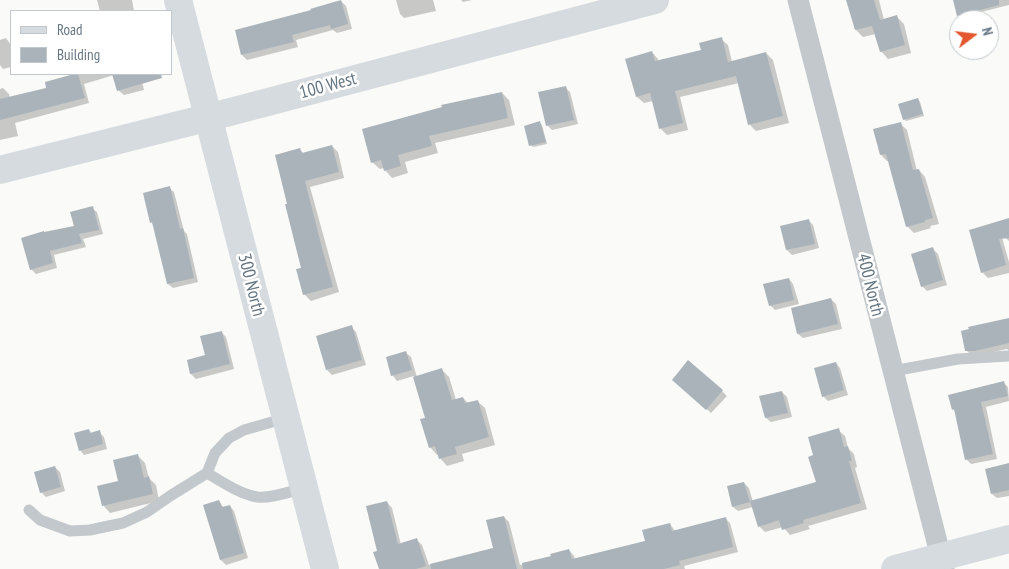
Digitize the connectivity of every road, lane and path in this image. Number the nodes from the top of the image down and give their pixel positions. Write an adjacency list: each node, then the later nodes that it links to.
1 (178, 0): 4 (street, 300 North)
2 (655, 0): 4 (street, 100 West)
3 (798, 0): 7 (street, 400 North)
4 (208, 118): 5 (street, 100 West); 8 (street, 300 North)
5 (0, 170)
6 (1009, 356): 7 (lane)
7 (893, 371): 13 (street, 400 North)
8 (286, 418): 9 (lane); 10 (street, 300 North)
9 (207, 473): 10 (lane); 11 (lane)
10 (304, 488): 14 (street, 300 North)
11 (30, 510)
12 (1009, 539): 13 (street)
13 (942, 563): 15 (street)
14 (325, 569)
15 (895, 569)

